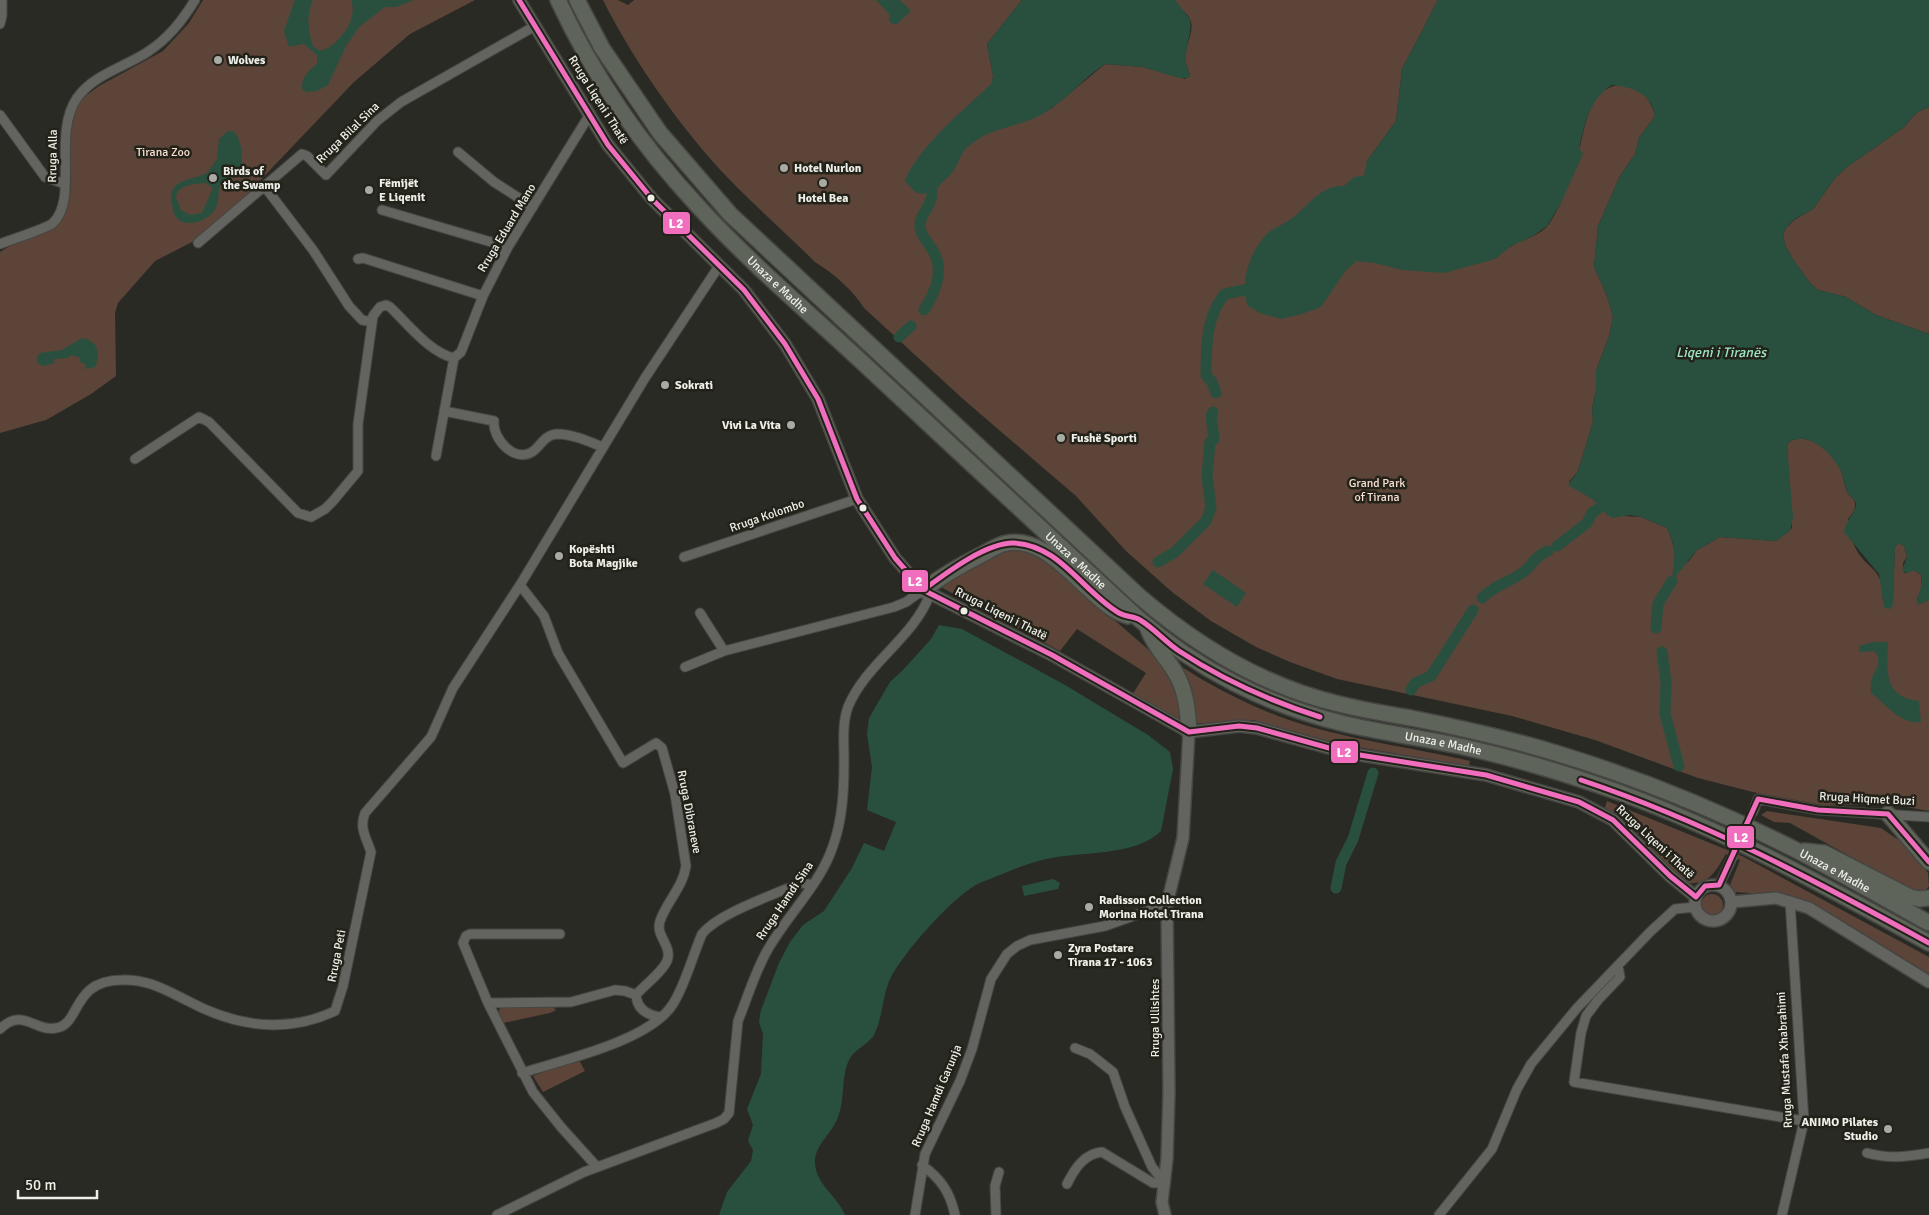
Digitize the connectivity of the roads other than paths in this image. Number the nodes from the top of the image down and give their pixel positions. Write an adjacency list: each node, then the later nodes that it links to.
1 (2, 0): 8 (street)
2 (195, 0): 15 (street, Rruga Alla)
3 (519, 0): 9 (street, Rruga Liqeni i Thatë)
4 (546, 0): 10 (highway)
5 (558, 0): 10 (highway, Unaza e Madhe)
6 (577, 0): 11 (highway, Unaza e Madhe)
7 (588, 0): 11 (highway)
8 (0, 24)
9 (535, 26): 12 (street, Rruga Liqeni i Thatë); 16 (street, Rruga Bilal Sina)
10 (602, 80): 36 (highway, Unaza e Madhe)
11 (627, 86): 43 (highway, Unaza e Madhe)
12 (590, 114): 17 (street, Rruga Eduard Mano); 23 (street, Rruga Liqeni i Thatë)
13 (0, 116): 15 (street)
14 (458, 152): 17 (street)
15 (65, 184): 20 (street, Rruga Alla)
16 (265, 187): 19 (street, Rruga Bilal Sina); 25 (street)
17 (533, 208): 21 (street, Rruga Eduard Mano)
18 (382, 210): 21 (street)
19 (198, 243)
20 (0, 244)
21 (508, 247): 24 (street, Rruga Eduard Mano)
22 (358, 259): 24 (street)
23 (718, 266): 28 (street, Rruga Peti); 31 (street, Rruga Liqeni i Thatë)
24 (482, 296): 26 (street, Rruga Eduard Mano)
25 (372, 322): 26 (street); 30 (street)
26 (454, 358): 27 (street, Rruga Eduard Mano)
27 (444, 411): 28 (street); 29 (street, Rruga Eduard Mano)
28 (602, 447): 33 (street, Rruga Peti)
29 (436, 456)
30 (135, 459)
31 (857, 499): 32 (street, Rruga Kolombo); 34 (street, Rruga Liqeni i Thatë)
32 (684, 557)
33 (520, 585): 58 (street, Rruga Dibraneve); 61 (street, Rruga Peti)
34 (926, 592): 36 (highway); 37 (street); 39 (street, Rruga Liqeni i Thatë); 46 (street, Rruga Hamdi Sina)
35 (700, 613): 37 (street)
36 (1143, 622): 39 (highway); 55 (highway, Unaza e Madhe)
37 (724, 651): 38 (street)
38 (685, 668)
39 (1189, 732): 50 (street, Rruga Liqeni i Thatë); 52 (street, Rruga Ullishtes)
40 (1753, 812): 41 (street, Rruga Hiqmet Buzi)
41 (1888, 814): 42 (street, Rruga Hiqmet Buzi); 45 (highway)
42 (1929, 817)
43 (1797, 851): 48 (highway); 53 (highway, Unaza e Madhe)
44 (1733, 856): 47 (street)
45 (1929, 862)
46 (813, 885): 60 (street); 68 (street, Rruga Hamdi Sina)
47 (1719, 885): 50 (street); 51 (street)
48 (1929, 898)
49 (1790, 901): 51 (street); 57 (street); 64 (street, Rruga Mustafa Xhabrahimi)
50 (1696, 902): 51 (street); 56 (street)
51 (1731, 902)
52 (1167, 904): 67 (street, Rruga Hamdi Garunja); 70 (street, Rruga Ullishtes)
53 (1929, 923)
54 (560, 934): 59 (street)
55 (1929, 943)
56 (1618, 966): 64 (street); 77 (street)
57 (1929, 982)
58 (636, 996): 59 (street); 60 (street)
59 (488, 1003): 63 (street)
60 (660, 1017): 63 (street)
61 (0, 1029)
62 (1075, 1048): 70 (street)
63 (522, 1073): 68 (street)
64 (1804, 1121): 78 (street, Rruga Mustafa Xhabrahimi)
65 (1868, 1153): 66 (street)
66 (1929, 1153)
67 (922, 1165): 73 (street, Rruga Hamdi Garunja); 74 (street)
68 (597, 1166): 72 (street, Rruga Hamdi Sina)
69 (999, 1172): 75 (street)
70 (1165, 1183): 71 (street); 76 (street, Rruga Ullishtes)
71 (1067, 1184)
72 (497, 1215)
73 (915, 1215)
74 (955, 1215)
75 (996, 1215)
76 (1165, 1215)
77 (1439, 1215)
78 (1782, 1215)

